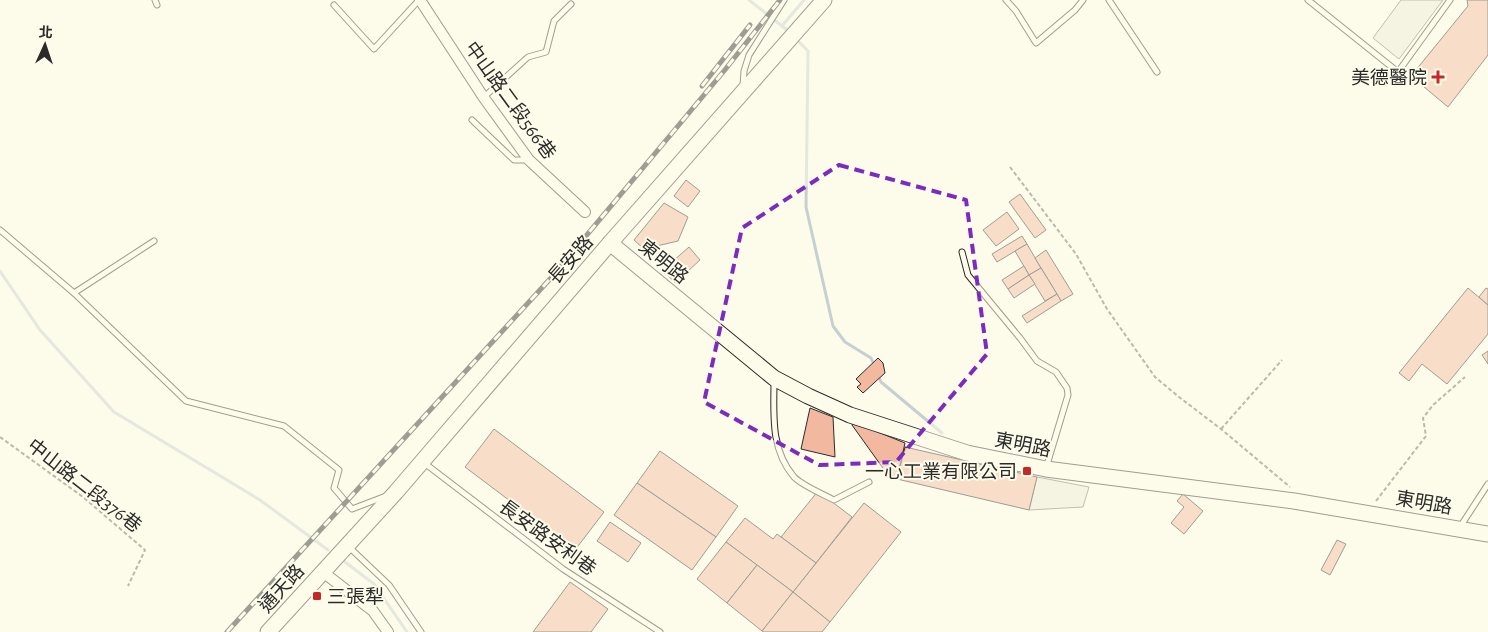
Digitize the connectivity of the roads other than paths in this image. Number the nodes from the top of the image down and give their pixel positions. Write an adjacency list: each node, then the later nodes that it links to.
1 (420, 0): 10 (lane); 13 (street, 中山路二段566巷)
2 (784, 0): 12 (lane)
3 (824, 0): 12 (street, 長安路)
4 (1006, 0): 5 (lane)
5 (1083, 0)
6 (1109, 0): 11 (lane)
7 (1308, 0): 8 (lane)
8 (1450, 0)
9 (571, 4): 13 (lane)
10 (334, 5)
11 (1157, 72)
12 (742, 94): 19 (street, 長安路)
13 (484, 98): 15 (street, 中山路二段566巷)
14 (472, 120): 15 (lane)
15 (528, 160): 16 (street, 中山路二段566巷)
16 (585, 212)
17 (0, 230): 21 (lane)
18 (154, 242): 21 (lane)
19 (610, 243): 22 (street, 東明路); 23 (street, 長安路)
20 (962, 252): 24 (lane)
21 (74, 293): 27 (lane)
22 (774, 378): 24 (street, 東明路); 25 (lane)
23 (423, 462): 27 (street, 長安路); 35 (lane, 長安路安利巷)
24 (1046, 469): 28 (street, 東明路)
25 (869, 482)
26 (1488, 484): 28 (lane)
27 (396, 492): 30 (street, 長安路)
28 (1458, 529): 29 (street, 東明路)
29 (1488, 534)
30 (347, 545): 31 (street, 通天路); 34 (lane)
31 (323, 572): 32 (street, 通天路); 33 (street, 通天路)
32 (268, 632)
33 (388, 632)
34 (421, 632)
35 (660, 632)

